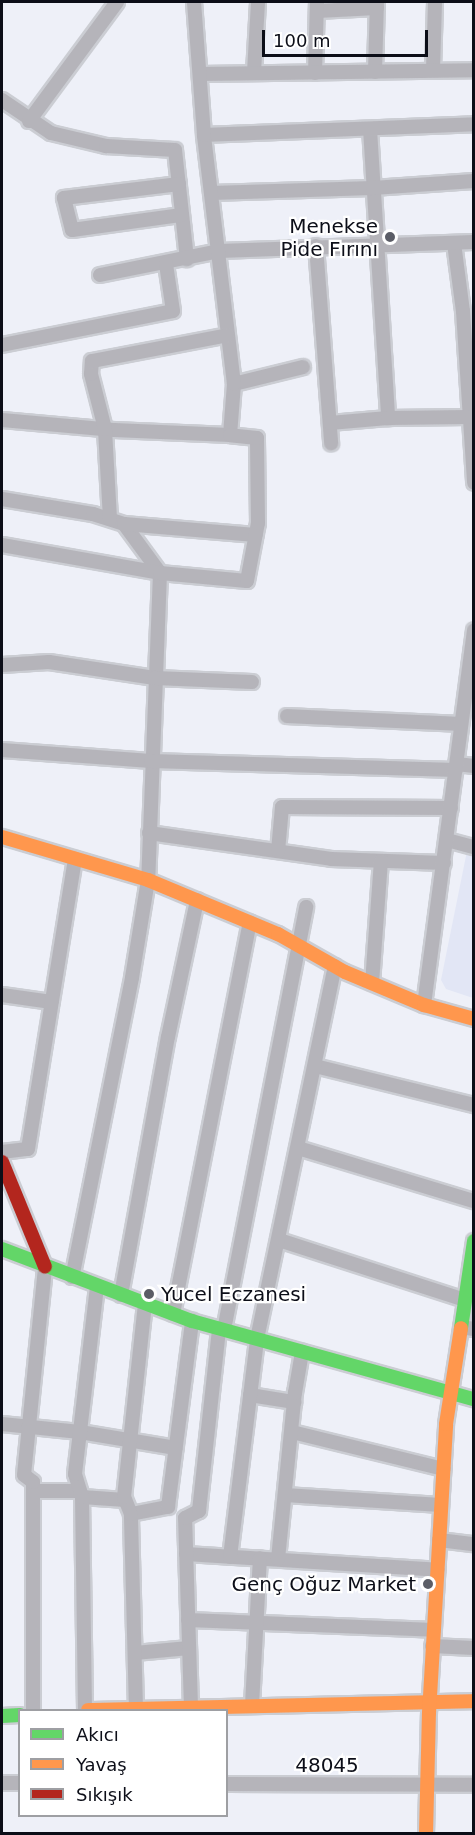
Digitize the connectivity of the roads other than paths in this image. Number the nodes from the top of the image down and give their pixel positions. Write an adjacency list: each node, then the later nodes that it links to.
1 (117, 2): 14 (street)
2 (194, 2): 12 (street)
3 (258, 2): 9 (street)
4 (435, 2): 8 (street)
5 (377, 5): 6 (street); 10 (street)
6 (317, 6): 11 (street)
7 (474, 69): 8 (street)
8 (433, 70): 10 (street)
9 (254, 72): 11 (street); 12 (street)
10 (375, 72): 11 (street)
11 (315, 73)
12 (200, 74): 17 (street)
13 (2, 100): 14 (street)
14 (29, 121): 19 (street)
15 (474, 124): 16 (street)
16 (370, 129): 17 (street); 20 (street)
17 (204, 135): 21 (street)
18 (474, 181): 20 (street)
19 (179, 184): 22 (street); 22 (street)
20 (373, 188): 21 (street); 25 (street)
21 (211, 193): 27 (street)
22 (182, 215): 28 (street)
23 (474, 242): 24 (street)
24 (454, 243): 25 (street); 31 (street)
25 (376, 245): 26 (street); 37 (street)
26 (316, 246): 27 (street); 39 (street)
27 (219, 251): 28 (street); 32 (street)
28 (187, 259): 29 (street)
29 (166, 264): 30 (street); 33 (street)
30 (100, 276)
31 (468, 310): 36 (street)
32 (228, 334): 35 (street); 40 (street)
33 (2, 345)
34 (303, 367): 35 (street)
35 (234, 384): 41 (street)
36 (468, 417): 37 (street); 43 (street)
37 (388, 418): 39 (street)
38 (2, 420): 40 (street)
39 (330, 423): 42 (street)
40 (105, 429): 41 (street); 46 (street)
41 (230, 435): 48 (street)
42 (331, 443)
43 (473, 465): 44 (street)
44 (474, 483)
45 (2, 499): 46 (street)
46 (110, 519): 47 (street)
47 (124, 524): 48 (street); 50 (street)
48 (255, 535): 50 (street)
49 (2, 546): 50 (street)
50 (160, 573): 53 (street)
51 (474, 630): 56 (street)
52 (2, 665): 53 (street)
53 (154, 678): 54 (street); 58 (street)
54 (252, 682)
55 (286, 716): 56 (street)
56 (460, 724): 60 (street)
57 (2, 750): 58 (street)
58 (151, 761): 60 (street); 62 (street)
59 (474, 766): 60 (street)
60 (456, 767): 61 (street)
61 (451, 807): 64 (street); 66 (street)
62 (149, 833): 66 (street); 70 (street)
63 (2, 837): 67 (main road)
64 (447, 840): 65 (street); 69 (street)
65 (474, 847)
66 (278, 851): 68 (street)
67 (75, 859): 70 (main road); 78 (street)
68 (381, 861): 69 (street); 76 (street)
69 (444, 863): 79 (street)
70 (148, 880): 71 (main road); 92 (street)
71 (197, 900): 73 (main road); 94 (street)
72 (306, 908): 74 (street)
73 (250, 922): 74 (main road); 97 (street)
74 (299, 946): 75 (main road); 100 (street)
75 (335, 966): 76 (main road); 81 (street)
76 (372, 983): 79 (main road)
77 (2, 995): 78 (street)
78 (52, 1002): 84 (street)
79 (424, 1005): 80 (main road)
80 (474, 1019)
81 (315, 1066): 82 (street); 83 (street)
82 (474, 1105)
83 (298, 1148): 86 (street); 87 (street)
84 (2, 1152)
85 (2, 1162): 91 (main road)
86 (474, 1202)
87 (279, 1240): 95 (street); 101 (street)
88 (474, 1241): 90 (main road)
89 (2, 1250): 91 (main road)
90 (471, 1266): 95 (main road)
91 (45, 1267): 92 (main road); 108 (street)
92 (72, 1277): 93 (main road)
93 (97, 1286): 94 (main road); 109 (street)
94 (121, 1295): 96 (main road)
95 (465, 1300): 99 (main road)
96 (145, 1304): 97 (main road); 111 (street)
97 (173, 1314): 98 (main road)
98 (192, 1321): 100 (main road); 112 (street)
99 (467, 1328): 103 (main road)
100 (221, 1329): 101 (main road); 122 (street)
101 (257, 1339): 102 (main road); 104 (street)
102 (302, 1352): 103 (main road); 106 (street)
103 (452, 1394): 105 (main road); 113 (main road)
104 (250, 1395): 106 (street); 123 (street)
105 (474, 1399)
106 (294, 1402): 110 (street)
107 (2, 1424): 108 (street)
108 (29, 1426): 109 (street); 114 (street)
109 (80, 1432): 111 (street); 115 (street)
110 (292, 1432): 113 (street); 116 (street)
111 (130, 1440): 112 (street); 117 (street)
112 (176, 1448): 119 (street)
113 (444, 1469): 118 (main road)
114 (33, 1491): 115 (street); 138 (street)
115 (81, 1494): 117 (street); 139 (street)
116 (285, 1495): 118 (street); 125 (street)
117 (125, 1500): 119 (street)
118 (441, 1505): 120 (main road)
119 (132, 1514): 133 (street)
120 (439, 1539): 121 (street); 126 (main road)
121 (474, 1544)
122 (186, 1554): 123 (street); 127 (street)
123 (230, 1557): 124 (street)
124 (260, 1558): 125 (street); 128 (street)
125 (278, 1559): 126 (street)
126 (437, 1570): 129 (main road)
127 (188, 1620): 128 (street); 131 (street)
128 (256, 1623): 129 (street); 135 (street)
129 (434, 1630): 130 (main road)
130 (432, 1646): 132 (street); 136 (main road)
131 (189, 1648): 133 (street); 137 (street)
132 (474, 1648)
133 (135, 1653): 140 (street)
134 (474, 1701): 136 (main road)
135 (252, 1705): 136 (main road); 137 (main road)
136 (429, 1706): 141 (main road); 144 (main road); 149 (main road)
137 (191, 1707): 140 (main road)
138 (33, 1709)
139 (87, 1709)
140 (136, 1709)
141 (474, 1712)
142 (18, 1715): 143 (main road)
143 (2, 1716)
144 (228, 1717)
145 (2, 1783): 146 (street)
146 (18, 1783)
147 (228, 1784): 149 (street, 48045)
148 (474, 1785): 149 (street, 48045)
149 (427, 1786): 150 (main road)
150 (426, 1833)

